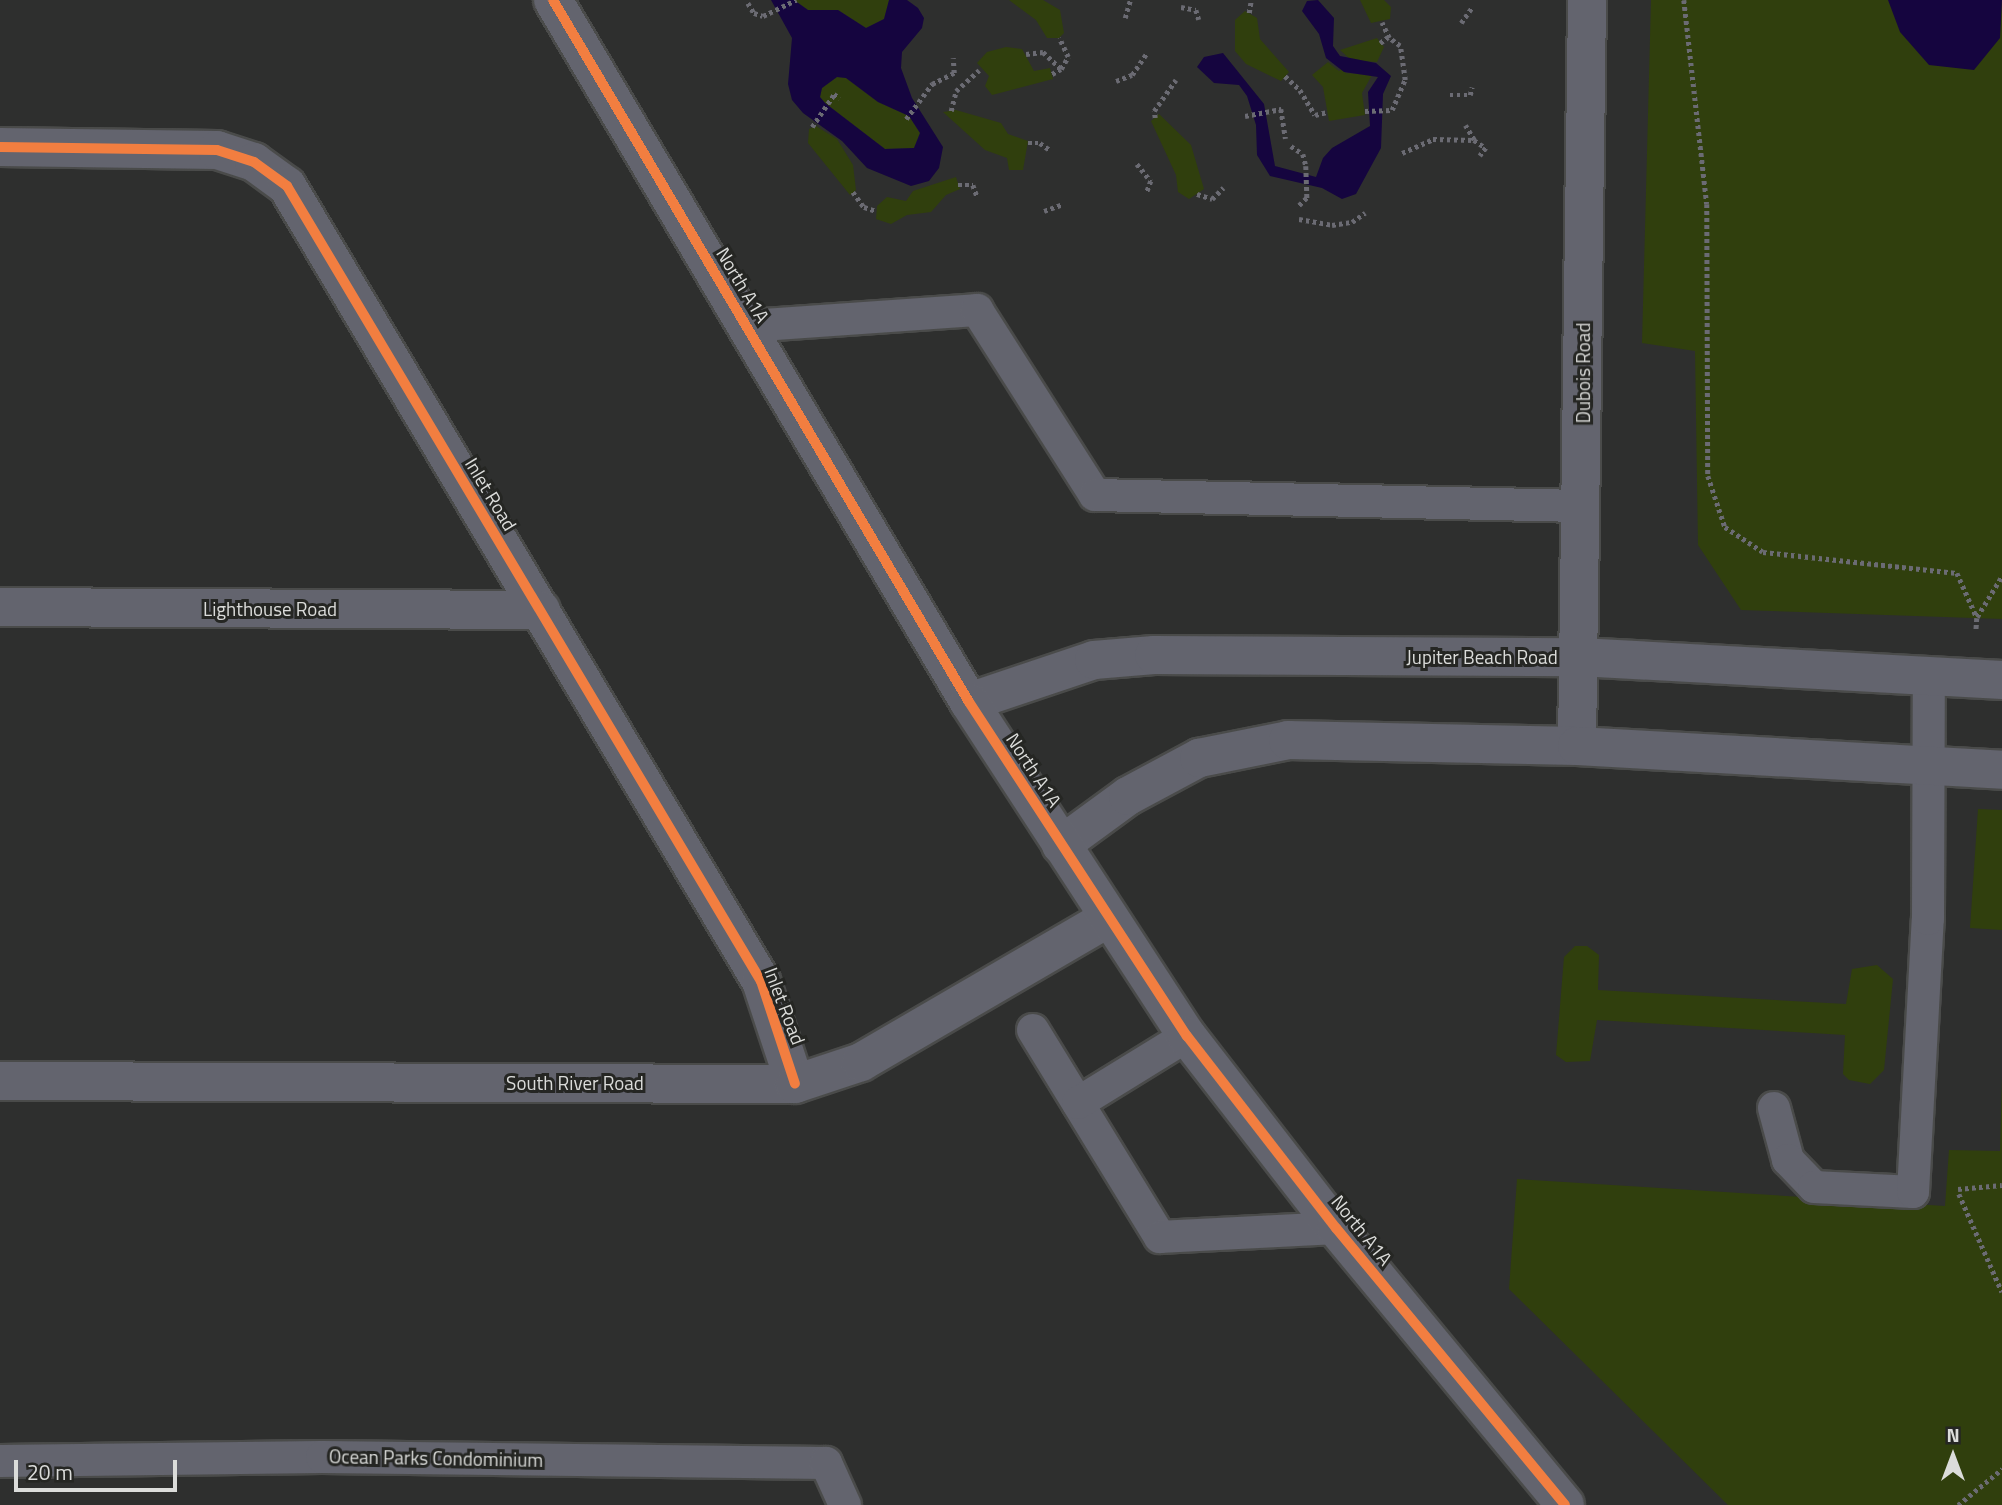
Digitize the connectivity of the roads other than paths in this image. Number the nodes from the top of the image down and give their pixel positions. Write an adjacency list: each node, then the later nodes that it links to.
1 (553, 0): 4 (street, North A1A)
2 (1587, 0): 5 (street, Dubois Road)
3 (0, 147): 7 (street, Inlet Road)
4 (748, 326): 5 (lane); 11 (street, North A1A)
5 (1583, 506): 8 (street, Dubois Road)
6 (0, 607): 7 (street, Lighthouse Road)
7 (541, 610): 20 (street, Inlet Road)
8 (1579, 657): 9 (street, Jupiter Beach Road); 11 (street, Jupiter Beach Road); 12 (street, Dubois Road)
9 (1929, 676): 10 (street, Jupiter Beach Road); 13 (lane)
10 (2002, 680)
11 (968, 702): 15 (street, North A1A)
12 (1577, 746): 13 (street); 15 (street)
13 (1929, 766): 14 (street); 22 (lane)
14 (2002, 770)
15 (1062, 845): 16 (street, North A1A)
16 (1108, 918): 18 (street, North A1A); 20 (street, South River Road)
17 (1033, 1030): 21 (lane)
18 (1187, 1036): 21 (lane); 23 (street, North A1A)
19 (0, 1081): 20 (street, South River Road)
20 (795, 1084)
21 (1079, 1103): 23 (lane)
22 (1774, 1108)
23 (1336, 1228): 26 (street, North A1A)
24 (0, 1461): 25 (lane, Ocean Parks Condominium)
25 (845, 1505)
26 (1565, 1505)

